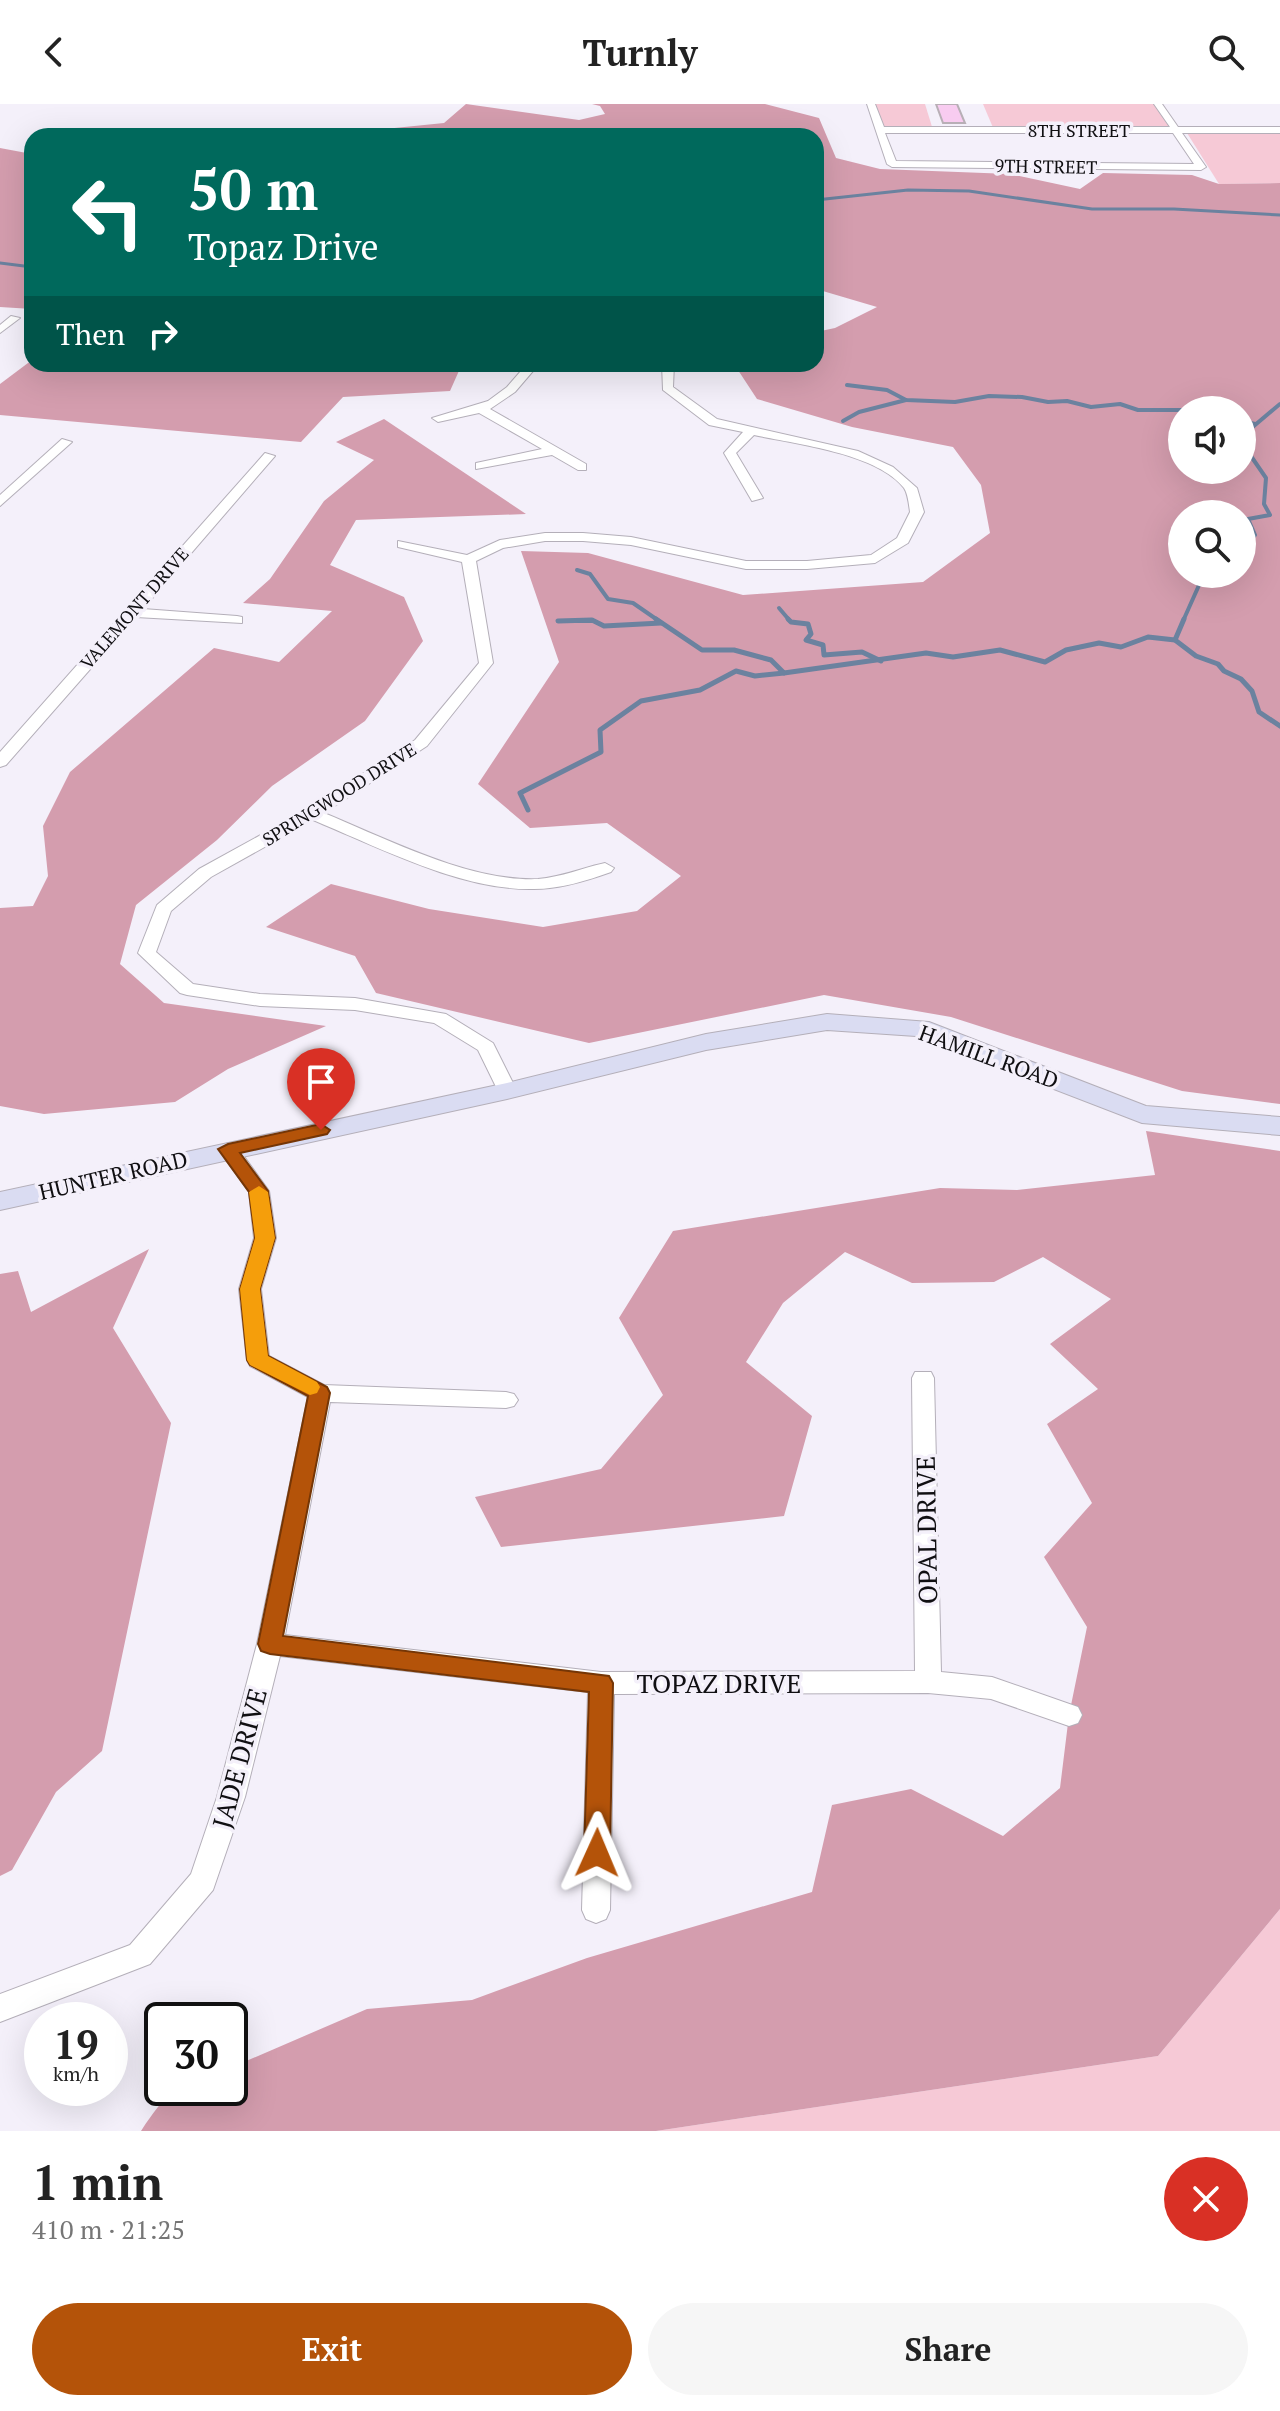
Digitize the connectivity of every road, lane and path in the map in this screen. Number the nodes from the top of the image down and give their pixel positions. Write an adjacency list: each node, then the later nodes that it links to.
1 (871, 104): 3 (street)
2 (1158, 104): 4 (street)
3 (879, 130): 4 (street, 8TH STREET); 4 (street, 9TH STREET)
4 (1174, 130): 5 (street, 8TH STREET)
5 (1280, 130)
6 (15, 318): 7 (street)
7 (0, 330)
8 (527, 372): 10 (street)
9 (666, 372): 12 (street)
10 (481, 409): 11 (street); 14 (street)
11 (438, 418)
12 (750, 432): 18 (street); 21 (street)
13 (66, 442): 19 (street)
14 (552, 451): 16 (street); 17 (street)
15 (269, 456): 22 (street, VALEMONT DRIVE)
16 (480, 466)
17 (582, 467)
18 (757, 498)
19 (0, 502)
20 (403, 544): 21 (street)
21 (469, 559): 25 (street, SPRINGWOOD DRIVE)
22 (131, 612): 23 (street); 24 (street, VALEMONT DRIVE)
23 (237, 620)
24 (0, 762)
25 (312, 814): 26 (street); 27 (street, SPRINGWOOD DRIVE)
26 (605, 868)
27 (507, 1091): 28 (street, HAMILL ROAD); 29 (street, HUNTER ROAD)
28 (1280, 1126)
29 (228, 1149): 31 (street, HUNTER ROAD); 34 (street)
30 (0, 1181): 31 (street)
31 (66, 1186): 32 (street, HUNTER ROAD)
32 (0, 1201)
33 (923, 1378): 37 (street, OPAL DRIVE)
34 (320, 1393): 35 (street); 36 (street, JADE DRIVE)
35 (506, 1400)
36 (270, 1644): 38 (street, TOPAZ DRIVE); 41 (street, JADE DRIVE)
37 (928, 1682): 38 (street, TOPAZ DRIVE); 39 (street, TOPAZ DRIVE)
38 (601, 1683): 40 (street)
39 (1069, 1715)
40 (596, 1910)
41 (0, 2008)

